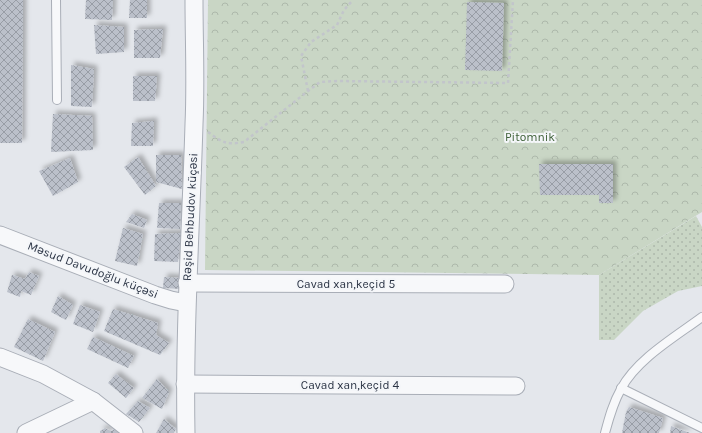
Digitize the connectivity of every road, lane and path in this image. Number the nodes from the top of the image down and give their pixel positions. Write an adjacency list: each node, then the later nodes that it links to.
1 (56, 0): 6 (lane)
2 (194, 0): 7 (street, Rəşid Behbudov küçəsi)
3 (353, 0): 5 (path)
4 (514, 0): 5 (path)
5 (308, 91): 7 (path)
6 (57, 100)
7 (194, 122): 9 (street, Rəşid Behbudov küçəsi)
8 (0, 235): 11 (street, Məsud Davudoğlu küçəsi)
9 (187, 283): 10 (street, Cavad xan,keçid 5); 11 (street, Rəşid Behbudov küçəsi)
10 (505, 284)
11 (186, 303): 14 (street, Rəşid Behbudov küçəsi)
12 (702, 317): 16 (lane)
13 (0, 357): 17 (street)
14 (185, 384): 15 (street, Cavad xan,keçid 4); 21 (street, Rəşid Behbudov küçəsi)
15 (516, 386)
16 (621, 388): 18 (lane); 22 (lane)
17 (93, 401): 19 (street); 20 (street)
18 (702, 428)
19 (26, 433)
20 (134, 433)
21 (186, 433)
22 (605, 433)

